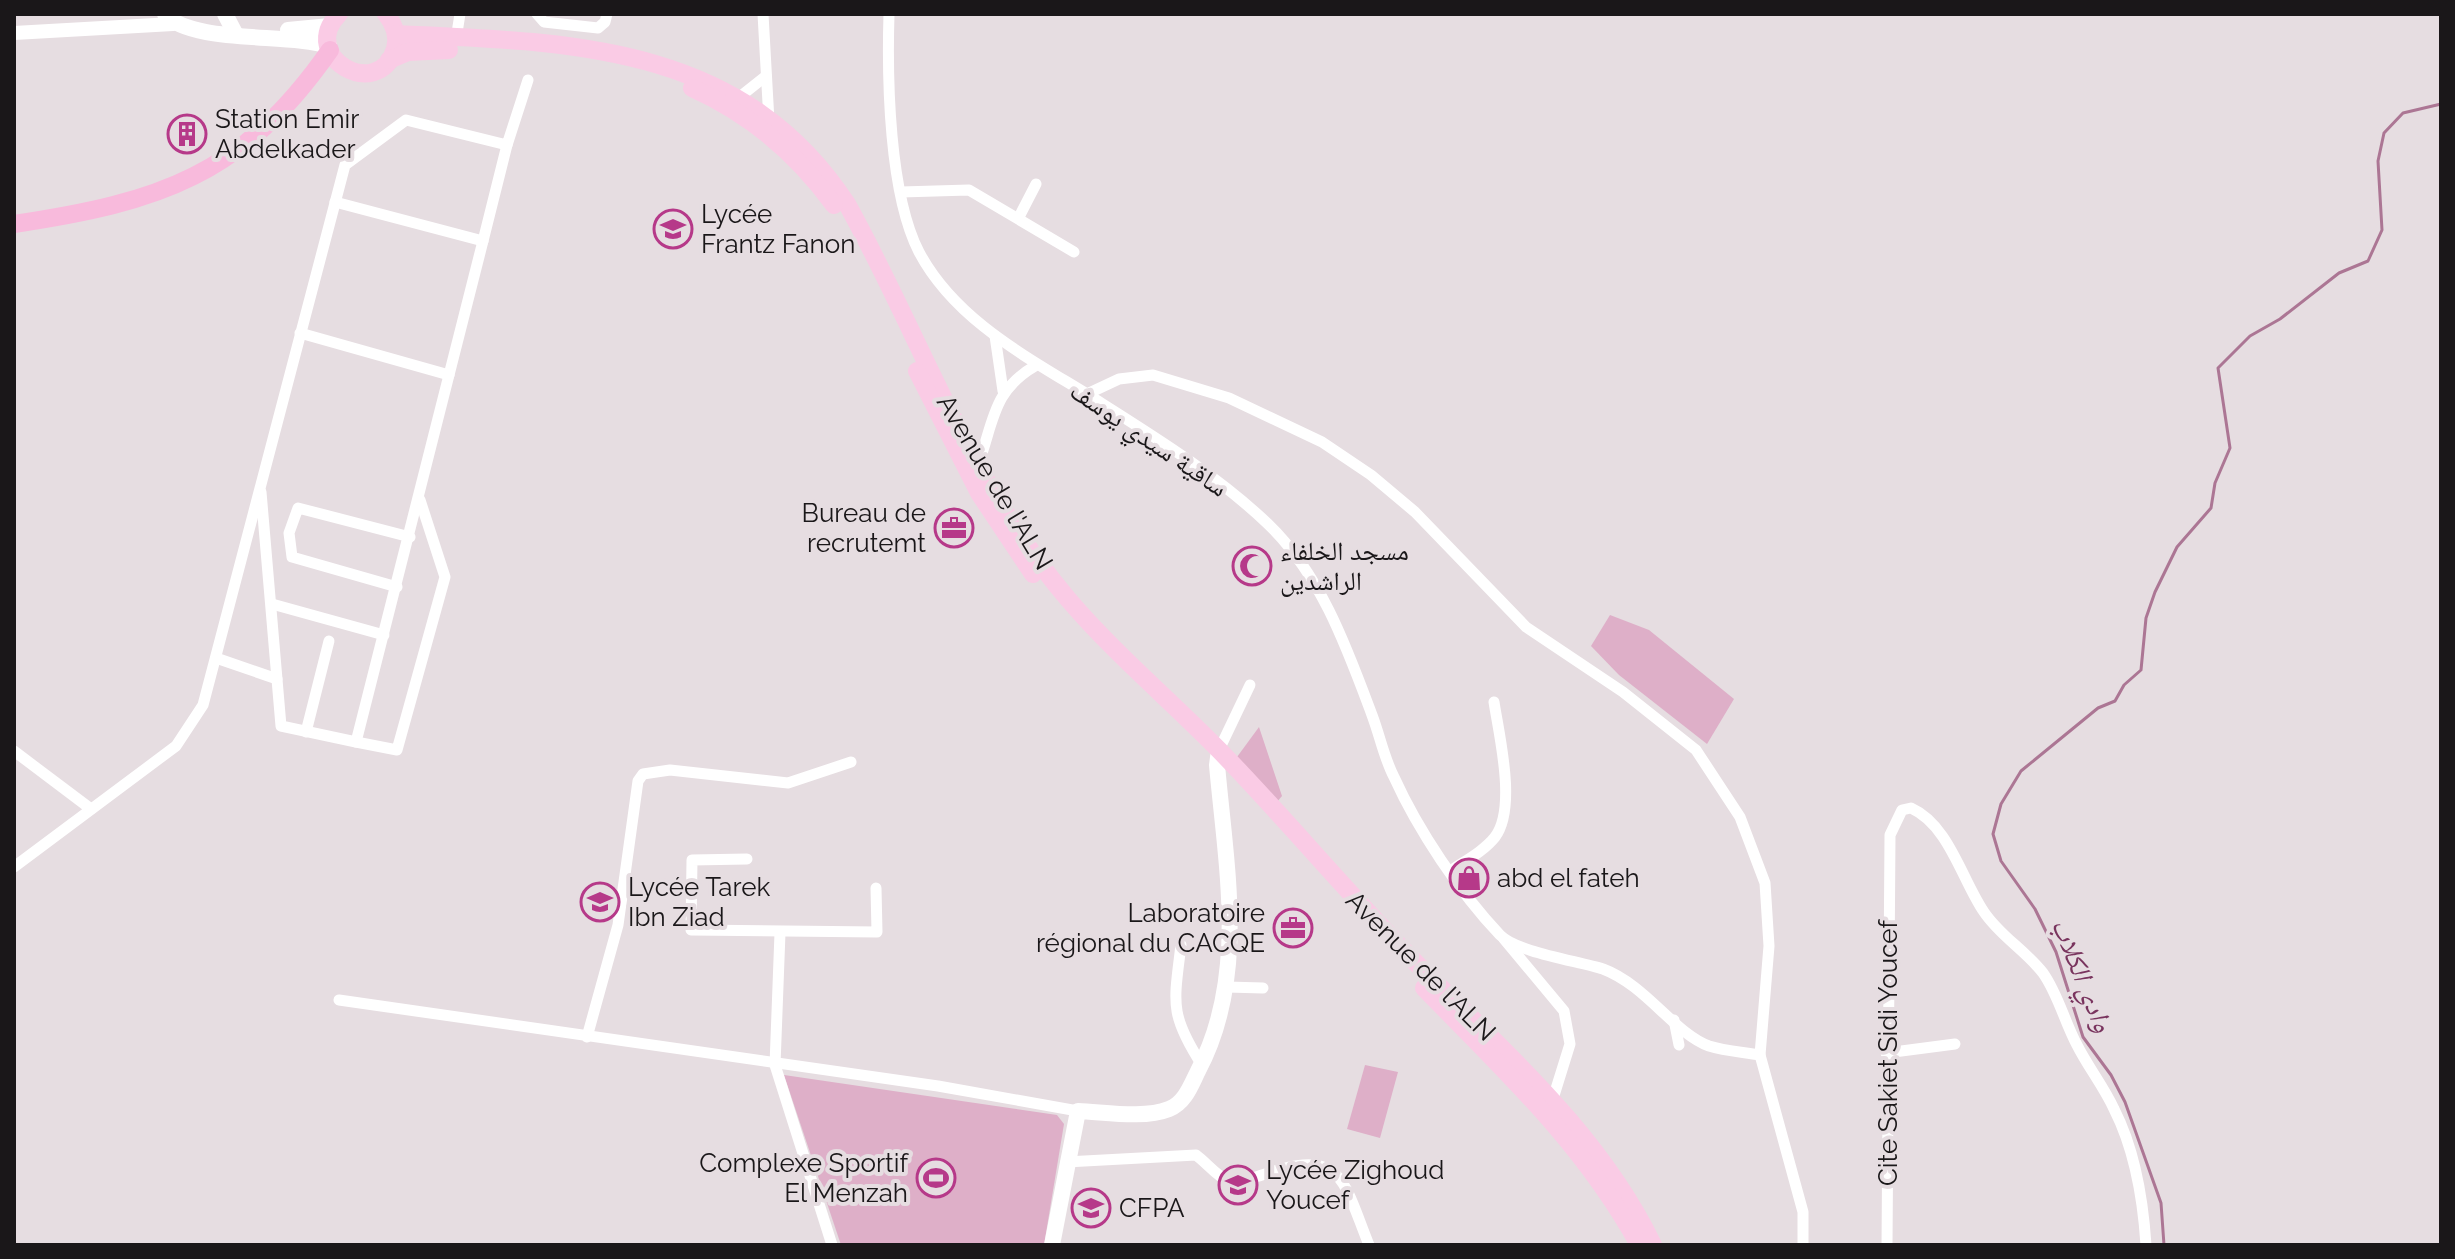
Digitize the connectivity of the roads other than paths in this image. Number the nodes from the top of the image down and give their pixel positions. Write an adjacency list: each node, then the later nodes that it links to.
1 (225, 14): 12 (main road)
2 (460, 14): 13 (street)
3 (537, 14): 11 (street)
4 (607, 14): 11 (street)
5 (763, 14): 16 (street)
6 (889, 14): 22 (street, ساقية سيدي يوسف)
7 (169, 19): 10 (street); 12 (main road)
8 (335, 20): 12 (main road); 14 (main road)
9 (394, 23): 13 (main road); 15 (main road)
10 (14, 33)
11 (572, 34): 13 (main road); 18 (main road)
12 (236, 35): 14 (main road)
13 (456, 39)
14 (329, 48): 15 (main road); 25 (highway)
15 (389, 60): 18 (main road)
16 (766, 76): 18 (street); 19 (street)
17 (528, 80): 20 (street)
18 (733, 101): 19 (main road)
19 (767, 124): 34 (main road)
20 (507, 145): 23 (street); 26 (street)
21 (1036, 184): 24 (street)
22 (901, 192): 24 (street); 29 (street, ساقية سيدي يوسف)
23 (335, 202): 26 (street); 28 (street)
24 (1019, 217): 27 (street)
25 (14, 224)
26 (483, 241): 31 (street)
27 (1074, 252)
28 (300, 333): 31 (street); 35 (street)
29 (995, 336): 30 (street, ساقية سيدي يوسف); 32 (street)
30 (1035, 366): 32 (street); 33 (street, ساقية سيدي يوسف)
31 (449, 375): 36 (street)
32 (1003, 391): 34 (street)
33 (1087, 394): 54 (street, ساقية سيدي يوسف); 67 (street)
34 (973, 468): 49 (main road)
35 (260, 481): 39 (street); 42 (street)
36 (420, 500): 37 (street); 47 (street)
37 (410, 537): 38 (street); 38 (street)
38 (397, 587): 40 (street)
39 (272, 604): 40 (street); 43 (street)
40 (384, 635): 47 (street)
41 (329, 641): 46 (street)
42 (216, 658): 43 (street); 51 (street)
43 (277, 679): 46 (street)
44 (1250, 685): 49 (street)
45 (1494, 702): 54 (street)
46 (306, 732): 47 (street)
47 (356, 742)
48 (14, 751): 51 (street)
49 (1218, 757): 59 (main road); 70 (main road)
50 (851, 762): 63 (street)
51 (91, 809): 53 (street)
52 (747, 859): 56 (street)
53 (14, 867)
54 (1450, 871): 57 (street, ساقية سيدي يوسف)
55 (876, 888): 56 (street)
56 (780, 933): 68 (street)
57 (1504, 939): 62 (street); 70 (street, ساقية سيدي يوسف)
58 (1181, 945): 69 (street)
59 (1227, 987): 60 (street); 69 (main road)
60 (1263, 988)
61 (339, 1000): 63 (street)
62 (1674, 1019): 65 (street); 67 (street)
63 (587, 1037): 68 (street)
64 (1955, 1044): 66 (street)
65 (1679, 1045)
66 (1886, 1053): 79 (street, Cite Sakiet Sidi Youcef); 80 (street, Cite Sakiet Sidi Youcef)
67 (1760, 1055): 78 (street)
68 (775, 1065): 71 (street); 73 (street)
69 (1202, 1065): 71 (main road)
70 (1549, 1107): 76 (main road); 77 (main road)
71 (1078, 1111): 72 (main road)
72 (1066, 1162): 74 (main road); 75 (street)
73 (832, 1245)
74 (1052, 1245)
75 (1369, 1245)
76 (1639, 1245)
77 (1653, 1245)
78 (1803, 1245)
79 (1887, 1245)
80 (2146, 1245)

